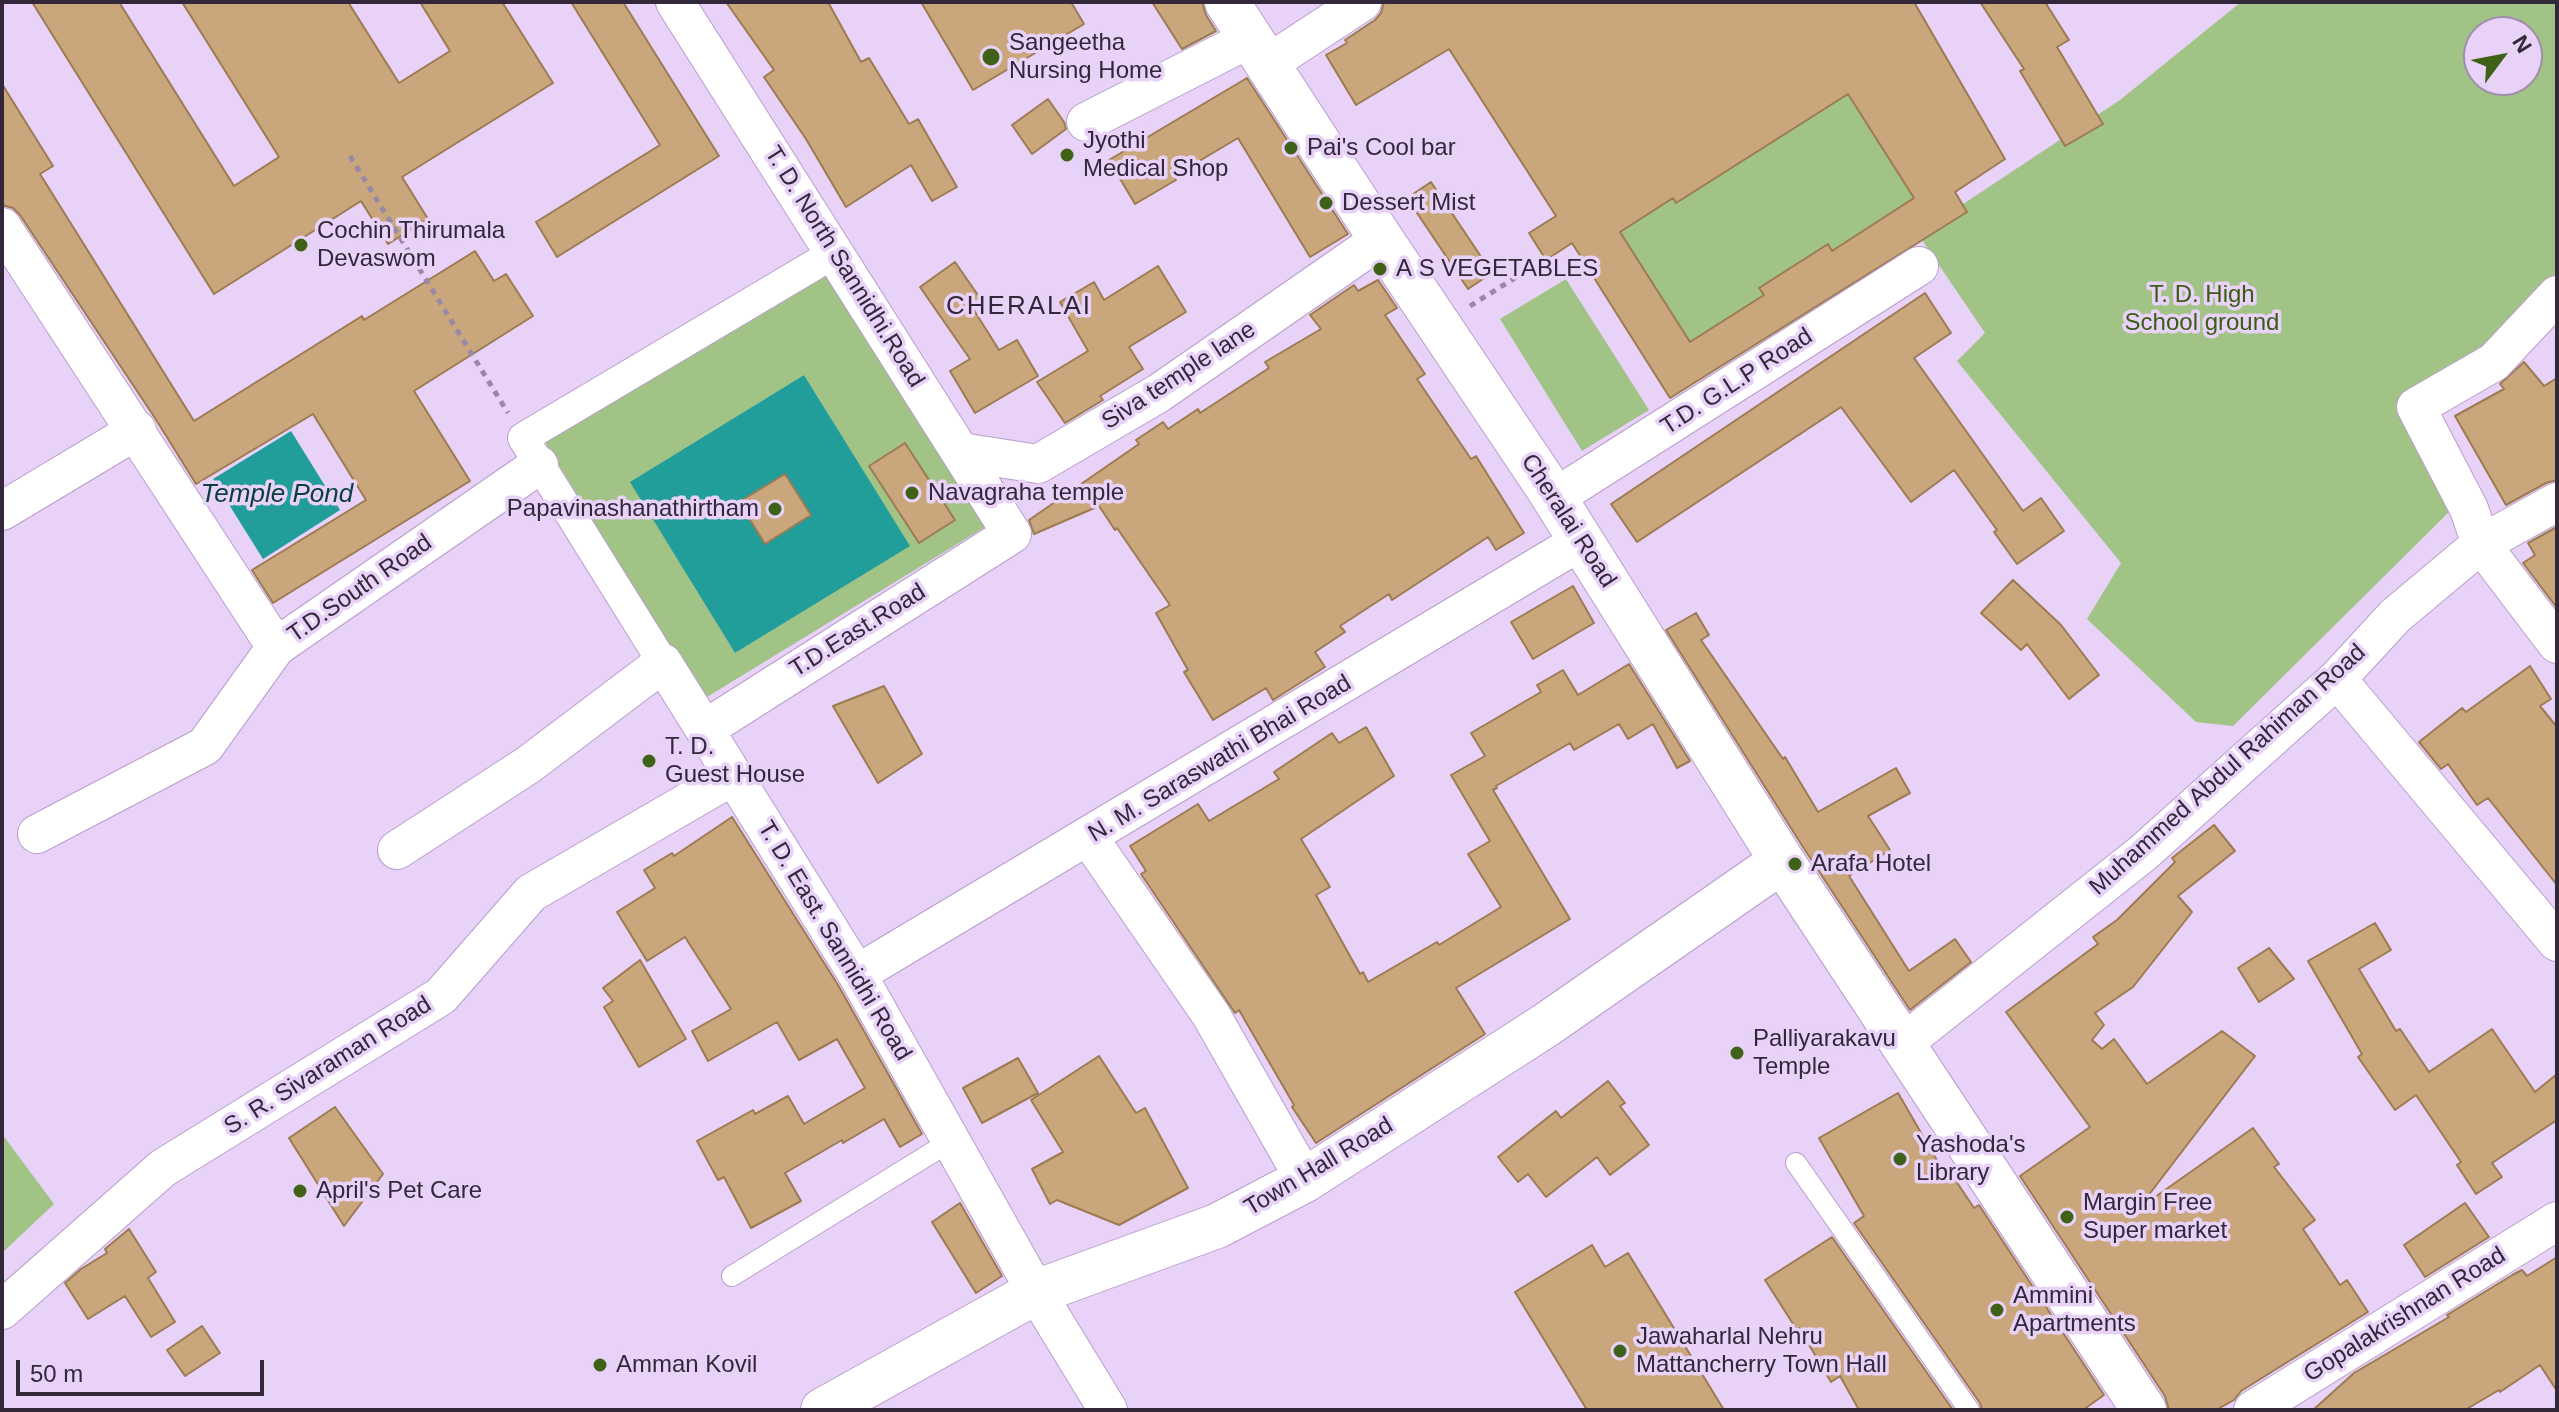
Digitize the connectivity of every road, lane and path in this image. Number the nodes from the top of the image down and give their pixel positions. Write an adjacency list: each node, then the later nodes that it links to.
1 (675, 2): 8 (street, T. D. North Sannidhi.Road)
2 (1362, 2): 3 (street)
3 (1249, 34): 4 (street); 7 (street, Cheralai Road)
4 (1086, 122)
5 (350, 156): 14 (path)
6 (2, 227): 13 (street, T.D.South Road)
7 (1381, 239): 15 (street, Siva temple lane); 16 (street, Cheralai Road)
8 (836, 252): 14 (street); 15 (street, T. D. North Sannidhi.Road)
9 (1544, 260): 12 (path)
10 (1919, 266): 16 (street, T.D. G.L.P Road)
11 (2557, 295): 21 (street)
12 (1475, 303)
13 (137, 430): 18 (street); 23 (street, T.D.South Road)
14 (531, 452): 23 (street, T.D.South Road); 24 (street, T. D. East. Sannidhi Road)
15 (961, 452): 19 (street, T. D. North Sannidhi.Road)
16 (1554, 498): 20 (street, Cheralai Road)
17 (2557, 502): 21 (street, Muhammed Abdul Rahiman Road)
18 (2, 511)
19 (1012, 534): 26 (street, T.D.East.Road)
20 (1581, 541): 29 (street, N. M. Saraswathi Bhai Road); 31 (street, Cheralai Road)
21 (2481, 544): 22 (street); 25 (street, Muhammed Abdul Rahiman Road)
22 (2557, 644)
23 (276, 647): 28 (street)
24 (663, 663): 26 (street, T. D. East. Sannidhi Road); 30 (street)
25 (2337, 679): 32 (street); 34 (street, Muhammed Abdul Rahiman Road)
26 (705, 729): 27 (street, T. D. East. Sannidhi Road)
27 (733, 776): 33 (street, T. D. East. Sannidhi Road); 41 (street, S. R. Sivaraman Road)
28 (37, 834)
29 (1089, 838): 33 (street, N. M. Saraswathi Bhai Road); 37 (street)
30 (397, 850)
31 (1782, 861): 34 (street, Cheralai Road); 37 (street, Town Hall Road)
32 (2557, 942)
33 (857, 974): 35 (street, T. D. East. Sannidhi Road)
34 (1901, 1045): 45 (street, Cheralai Road)
35 (951, 1141): 39 (lane); 40 (street, T. D. East. Sannidhi Road)
36 (1796, 1163): 44 (lane)
37 (1305, 1180): 40 (street, Town Hall Road)
38 (2557, 1221): 46 (street, Gopalakrishnan Road)
39 (732, 1276)
40 (1036, 1292): 42 (street, Town Hall Road); 43 (street, T. D. East. Sannidhi Road)
41 (2, 1310)
42 (823, 1410)
43 (1108, 1410)
44 (1969, 1410)
45 (2144, 1410)
46 (2253, 1410)

